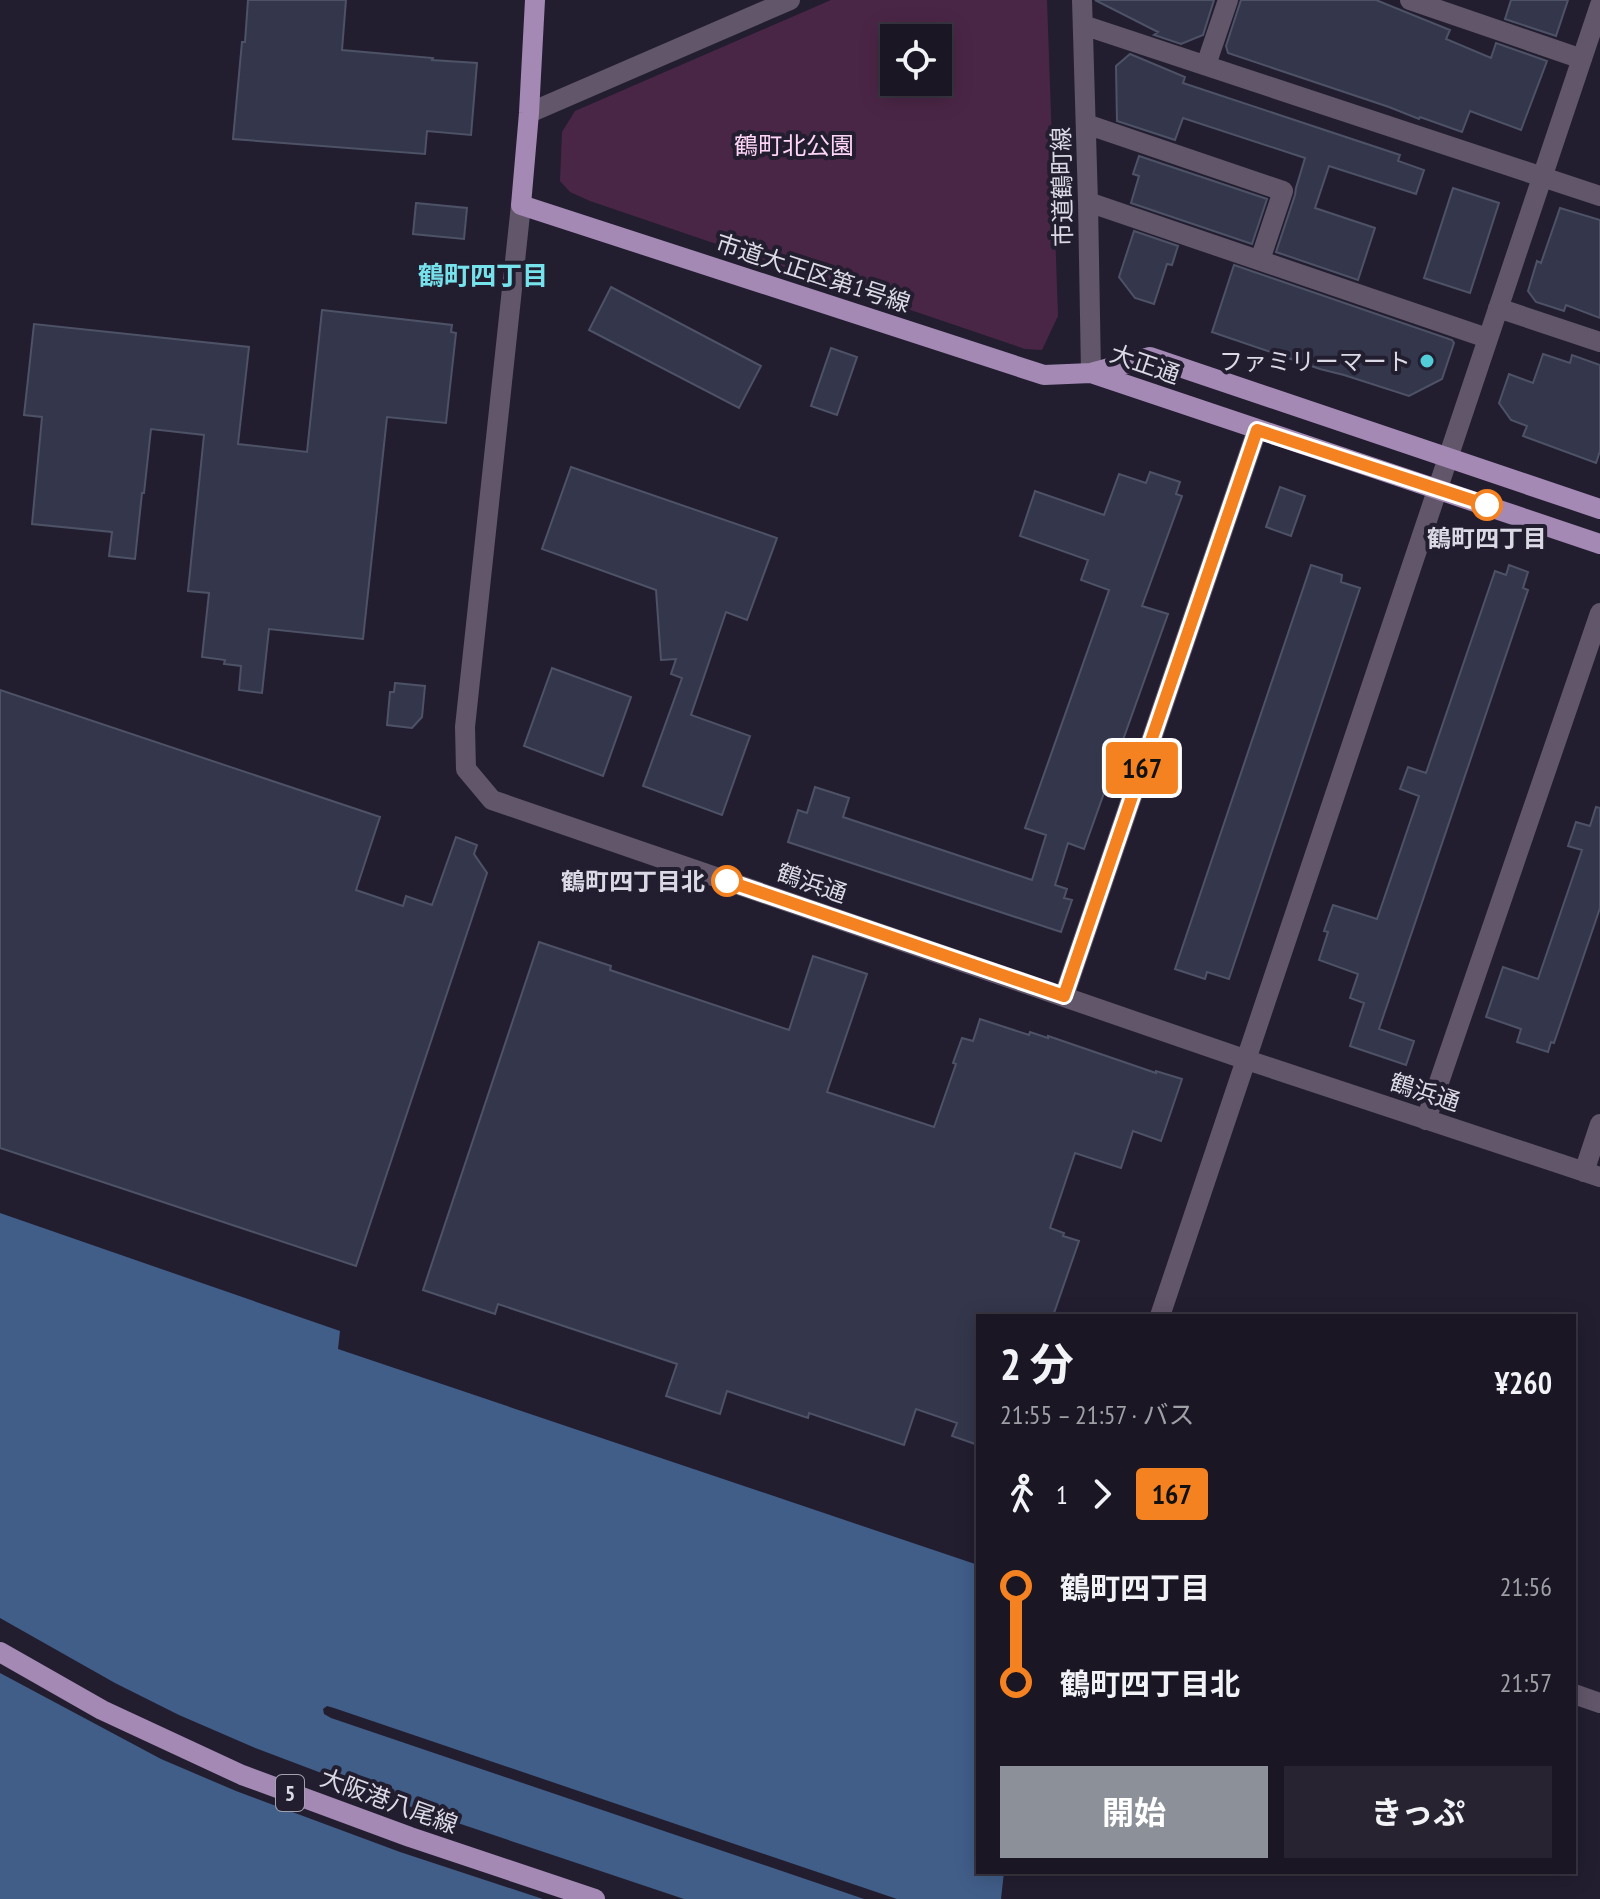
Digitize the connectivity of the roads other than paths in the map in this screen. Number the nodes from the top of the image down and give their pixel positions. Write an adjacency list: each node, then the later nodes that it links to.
1 (535, 0): 10 (main road)
2 (790, 0): 10 (street)
3 (1082, 0): 7 (street, 市道鶴町線)
4 (1228, 0): 9 (street)
5 (1410, 0): 8 (street)
6 (1600, 5): 8 (street)
7 (1083, 25): 9 (street); 11 (street, 市道鶴町線)
8 (1582, 59): 12 (street)
9 (1206, 65): 12 (street)
10 (529, 113): 15 (main road)
11 (1086, 124): 14 (street, 市道鶴町線); 16 (street)
12 (1543, 176): 13 (street); 17 (street)
13 (1600, 196)
14 (1088, 202): 16 (street); 20 (street, 市道鶴町線)
15 (521, 205): 20 (main road, 市道大正区第1号線); 27 (street, 鶴浜通)
16 (1260, 260): 18 (street)
17 (1498, 308): 18 (street); 19 (street)
18 (1487, 338): 22 (street)
19 (1600, 342)
20 (1091, 373): 21 (main road, 大正通); 22 (main road, 大正通)
21 (1257, 430): 23 (main road, 大正通); 27 (street)
22 (1448, 458): 23 (street); 24 (main road, 大正通)
23 (1437, 488): 25 (main road, 大正通); 28 (street)
24 (1600, 509)
25 (1600, 544)
26 (1600, 613): 29 (street)
27 (1064, 996): 28 (street, 鶴浜通)
28 (1247, 1060): 29 (street, 鶴浜通); 32 (street)
29 (1426, 1120): 31 (street, 鶴浜通)
30 (1600, 1124): 31 (street)
31 (1592, 1175)
32 (1161, 1314)
33 (0, 1652): 36 (main road, 大阪港八尾線 / 5)
34 (1576, 1695): 35 (street)
35 (1600, 1703)
36 (595, 1899)

